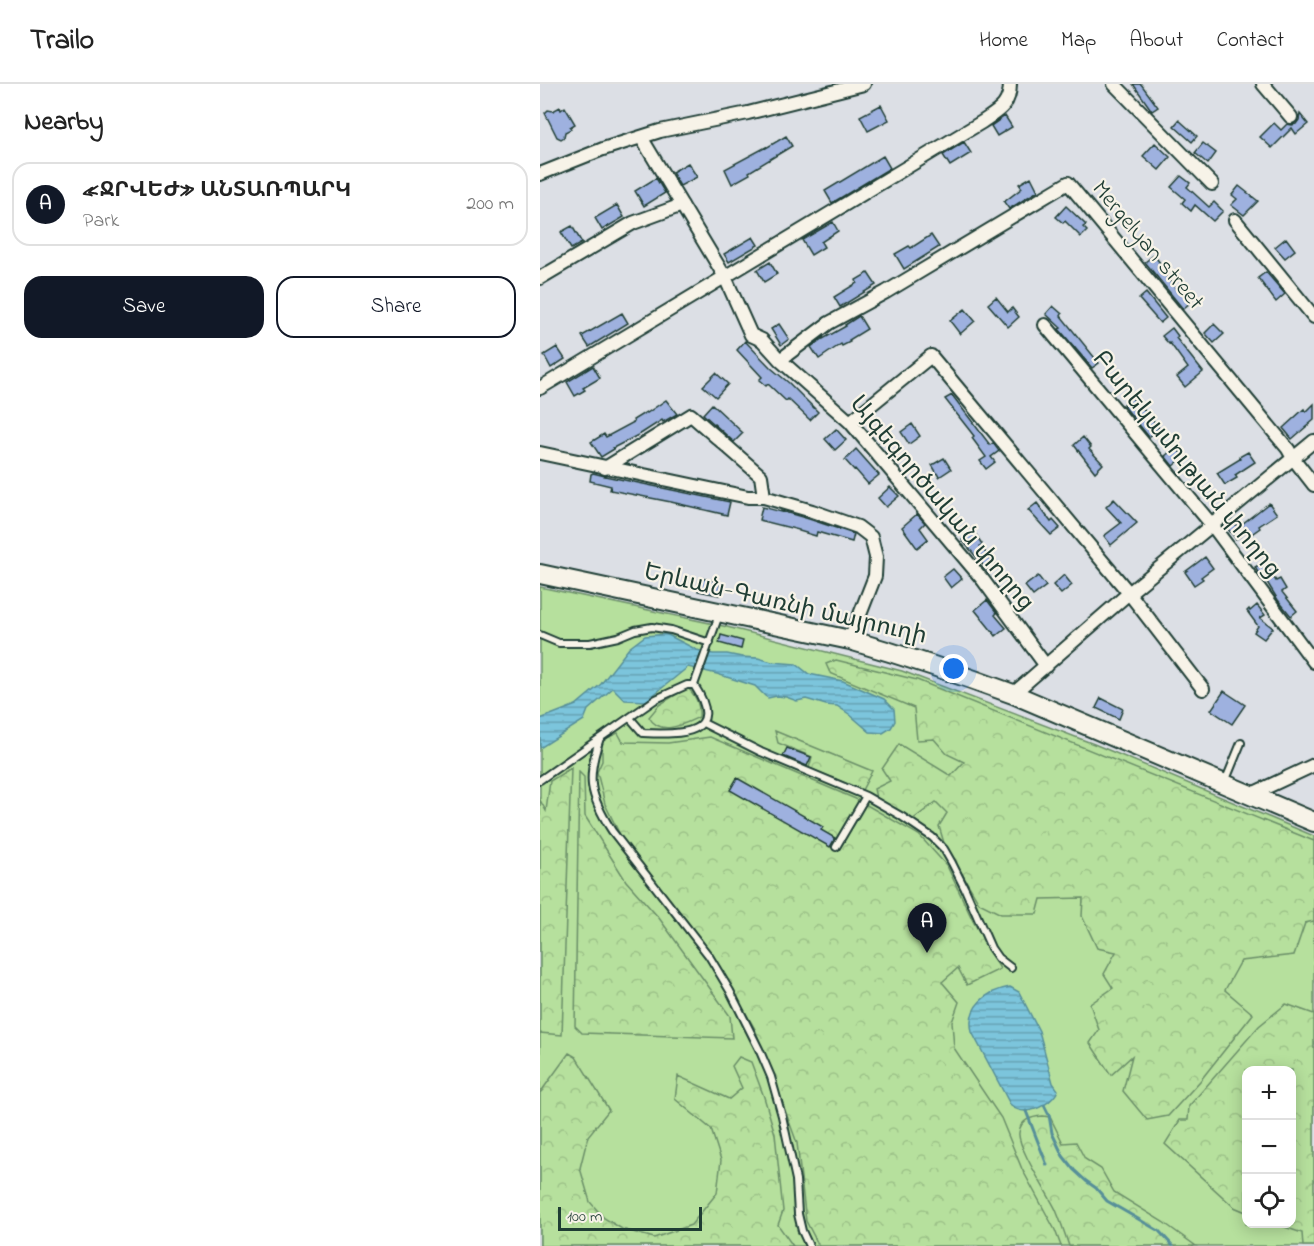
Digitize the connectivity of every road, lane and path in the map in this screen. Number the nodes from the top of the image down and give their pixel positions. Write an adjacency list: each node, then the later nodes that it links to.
1 (864, 84): 6 (street)
2 (1010, 84): 11 (street)
3 (1114, 84): 8 (street)
4 (1263, 84): 5 (street)
5 (1291, 117)
6 (640, 137): 7 (street); 9 (street, Այգեգործական փողոց)
7 (540, 174)
8 (1212, 184)
9 (682, 205): 11 (street, Այգեգործական փողոց); 12 (street)
10 (1235, 220): 13 (street)
11 (725, 277): 15 (street, Այգեգործական փողոց); 16 (street)
12 (540, 278)
13 (1314, 317)
14 (1045, 325): 24 (street, Բարեկամության փողոց)
15 (780, 360): 17 (street, Այգեգործական փողոց); 20 (street, Mergelyan street)
16 (540, 388)
17 (850, 422): 26 (street); 32 (street, Այգեգործական փողոց)
18 (1314, 441): 20 (street)
19 (540, 453): 21 (street)
20 (1293, 458): 22 (street); 24 (street)
21 (605, 468): 23 (street); 23 (street)
22 (1314, 485)
23 (764, 497): 29 (street)
24 (1212, 525): 26 (street); 31 (street, Բարեկամության փողոց)
25 (540, 574): 27 (main road, Երևան-Գառնի մայրուղի)
26 (1129, 593): 32 (street); 34 (street)
27 (720, 612): 29 (main road, Երևան-Գառնի մայրուղի); 30 (lane)
28 (540, 635): 30 (lane)
29 (850, 640): 35 (main road, Երևան-Գառնի մայրուղի)
30 (709, 645): 33 (lane)
31 (1314, 662)
32 (1046, 666): 35 (street)
33 (695, 682): 36 (lane); 37 (lane)
34 (1203, 689)
35 (1013, 694): 44 (main road, Երևան-Գառնի մայրուղի)
36 (630, 718): 37 (lane); 38 (lane)
37 (703, 723): 46 (lane)
38 (600, 738): 41 (lane); 50 (lane)
39 (1241, 742): 44 (lane)
40 (1314, 765): 45 (street)
41 (556, 769): 42 (lane); 43 (lane)
42 (540, 773)
43 (540, 780)
44 (1223, 785): 45 (main road, Երևան-Գառնի մայրուղի)
45 (1250, 795): 47 (main road, Երևան-Գառնի մայրուղի)
46 (866, 796): 48 (lane); 49 (lane)
47 (1314, 822)
48 (836, 847)
49 (1011, 968)
50 (809, 1246)

